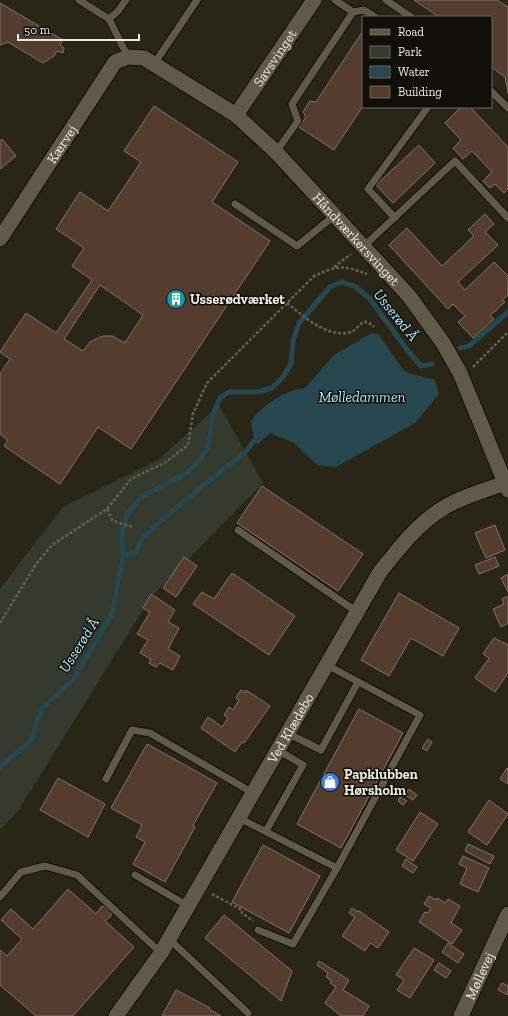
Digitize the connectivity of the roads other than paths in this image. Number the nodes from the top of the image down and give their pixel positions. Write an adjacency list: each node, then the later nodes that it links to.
1 (79, 0): 10 (lane)
2 (126, 0): 10 (lane)
3 (197, 0): 12 (lane)
4 (314, 0): 16 (street, Savsvinget)
5 (335, 0): 7 (lane)
6 (386, 0): 9 (lane)
7 (353, 12): 8 (lane); 17 (lane)
8 (373, 16)
9 (410, 16)
10 (108, 19): 11 (lane)
11 (128, 57): 12 (street, Håndværkersvinget); 22 (street, Kærvej)
12 (154, 64): 16 (street, Håndværkersvinget)
13 (492, 92): 15 (lane)
14 (427, 108): 20 (lane)
15 (508, 108)
16 (236, 115): 17 (street, Håndværkersvinget)
17 (276, 152): 19 (street, Håndværkersvinget)
18 (235, 204): 19 (lane)
19 (336, 215): 23 (street, Håndværkersvinget)
20 (395, 218): 21 (lane); 23 (lane)
21 (508, 218)
22 (1, 236)
23 (364, 246): 24 (street, Håndværkersvinget)
24 (506, 486): 26 (street, Ved Klædebo)
25 (238, 530): 26 (lane)
26 (357, 612): 27 (street, Ved Klædebo)
27 (327, 665): 28 (lane); 29 (street, Ved Klædebo)
28 (358, 682): 29 (lane); 35 (lane)
29 (287, 733): 30 (street, Ved Klædebo)
30 (278, 750): 32 (street, Ved Klædebo); 34 (lane)
31 (106, 779): 32 (lane)
32 (254, 792): 33 (street, Ved Klædebo)
33 (239, 818): 34 (lane); 38 (street, Ved Klædebo)
34 (266, 831): 35 (lane)
35 (337, 868): 40 (lane)
36 (135, 874): 38 (lane)
37 (0, 897): 42 (lane)
38 (188, 906): 41 (street, Ved Klædebo)
39 (508, 914): 45 (street, Møllevej)
40 (258, 930)
41 (169, 939): 42 (street, Ved Klædebo); 43 (lane)
42 (161, 953): 44 (street, Ved Klædebo)
43 (248, 1013)
44 (116, 1016)
45 (461, 1016)

